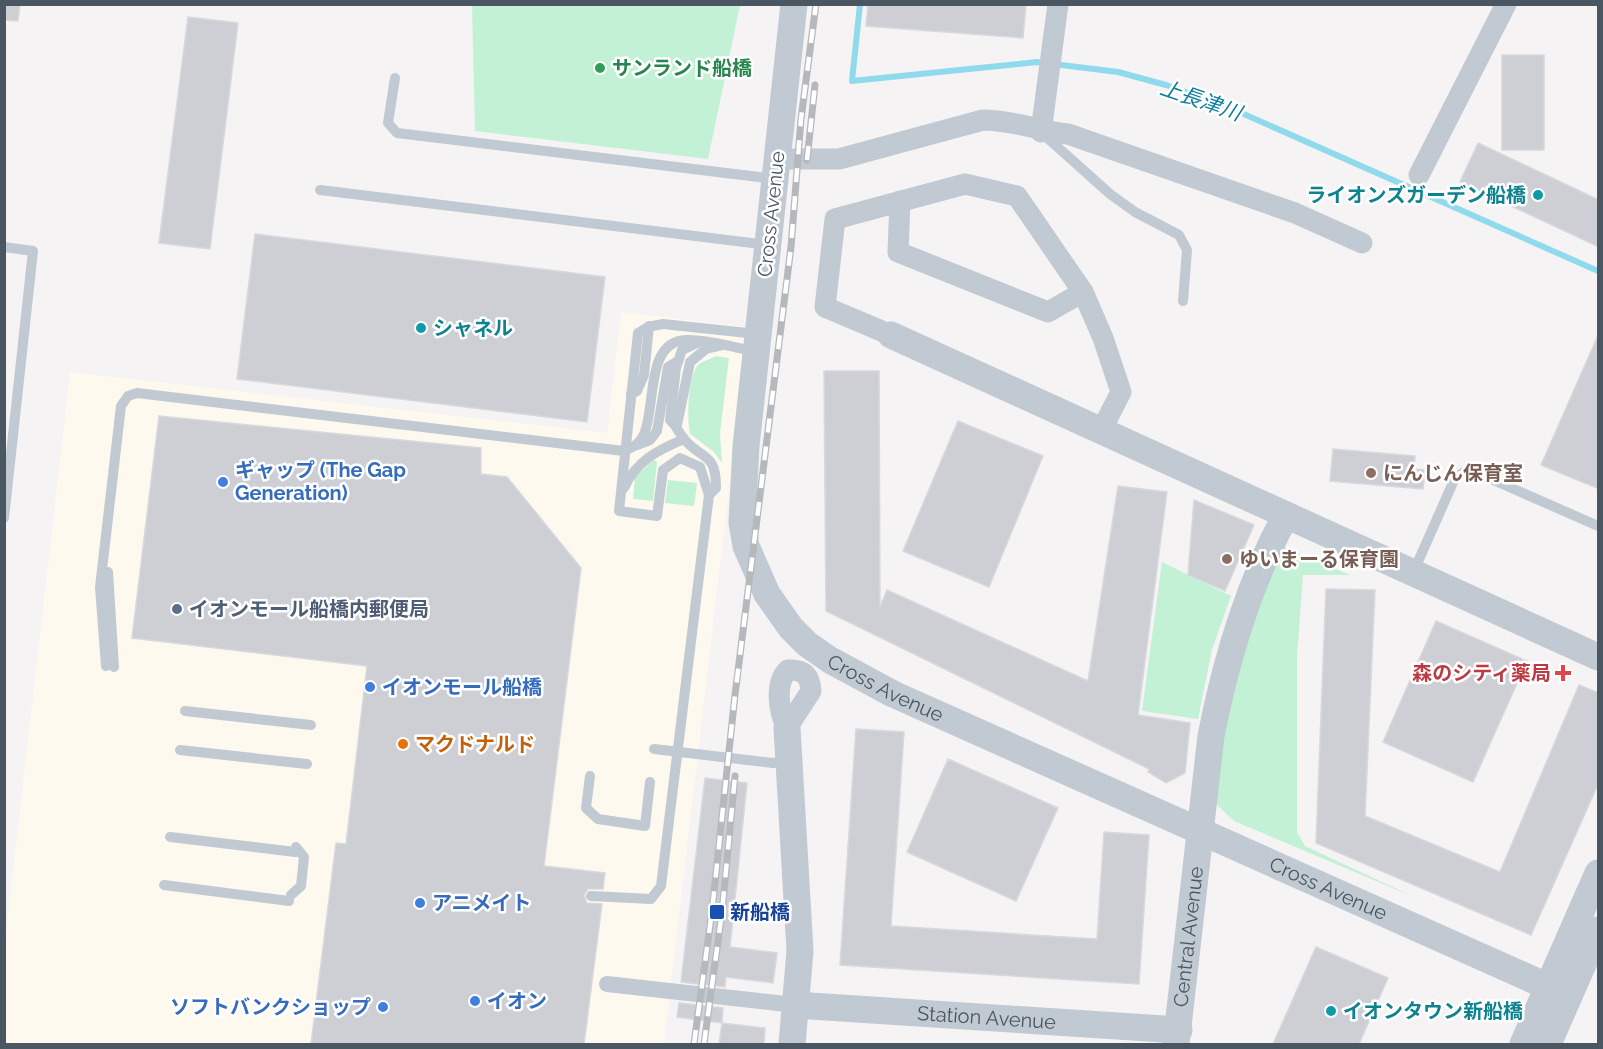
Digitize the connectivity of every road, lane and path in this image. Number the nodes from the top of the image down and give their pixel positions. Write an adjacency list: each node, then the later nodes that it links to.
1 (794, 4): 6 (street, Cross Avenue)
2 (1058, 4): 5 (street)
3 (1506, 4): 7 (street)
4 (395, 78): 6 (lane)
5 (1041, 132): 6 (street); 10 (street); 14 (lane)
6 (776, 169): 11 (street, Cross Avenue)
7 (1419, 175)
8 (320, 190): 11 (lane)
9 (900, 201): 13 (street); 13 (street); 15 (street)
10 (1362, 243)
11 (769, 245): 17 (street, Cross Avenue)
12 (4, 247): 28 (lane)
13 (1083, 292): 21 (street)
14 (1183, 301)
15 (891, 335): 21 (street)
16 (699, 342): 18 (lane); 19 (lane); 23 (lane)
17 (756, 343): 18 (lane); 24 (lane); 42 (street, Cross Avenue)
18 (723, 345): 20 (lane)
19 (678, 361): 20 (lane); 23 (lane)
20 (676, 425): 22 (lane)
21 (1101, 431): 27 (street)
22 (684, 439): 25 (lane); 26 (lane)
23 (636, 446): 24 (lane)
24 (623, 454): 26 (lane); 32 (lane)
25 (709, 495): 26 (lane); 46 (lane)
26 (620, 496)
27 (1286, 515): 30 (street); 42 (street, Central Avenue)
28 (4, 518)
29 (1599, 526): 30 (lane)
30 (1413, 573): 31 (street)
31 (1599, 657)
32 (110, 667)
33 (185, 711): 34 (lane)
34 (311, 725)
35 (787, 728): 38 (street)
36 (654, 749): 38 (lane)
37 (180, 750): 39 (lane)
38 (789, 762): 50 (street)
39 (306, 764)
40 (590, 776): 41 (lane)
41 (650, 782)
42 (1200, 829): 49 (street, Cross Avenue); 51 (street, Central Avenue)
43 (170, 837): 45 (lane)
44 (1599, 873): 49 (street)
45 (164, 885)
46 (591, 896)
47 (1599, 930): 49 (street)
48 (607, 984): 50 (street)
49 (1559, 991): 53 (street); 54 (street)
50 (795, 1005): 51 (street, Station Avenue); 52 (street)
51 (1177, 1037)
52 (792, 1044)
53 (1523, 1044)
54 (1548, 1044)

